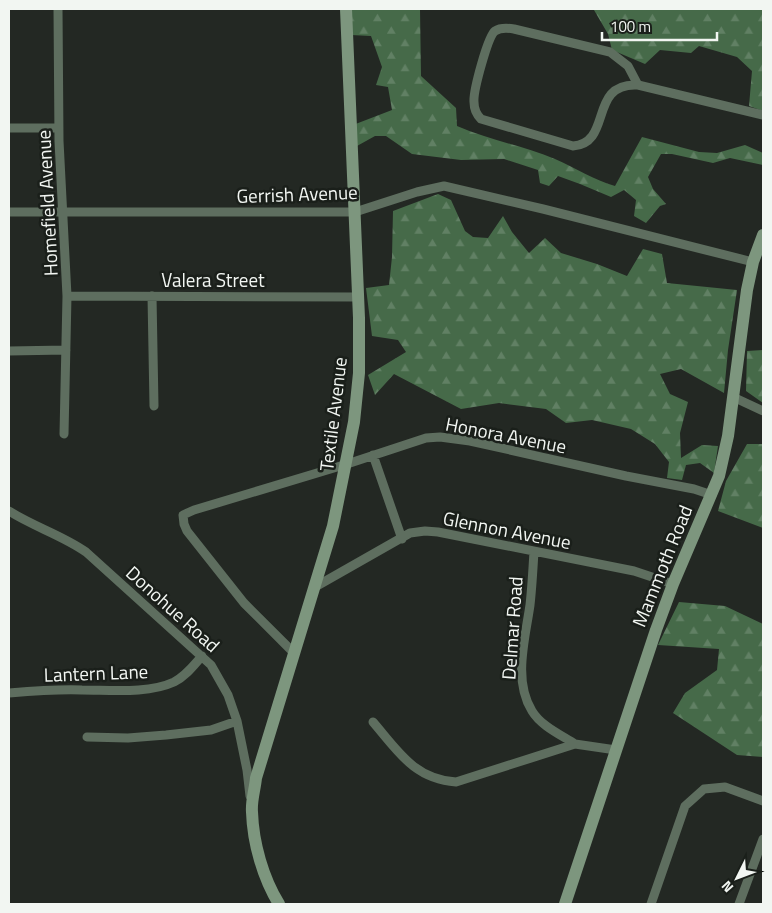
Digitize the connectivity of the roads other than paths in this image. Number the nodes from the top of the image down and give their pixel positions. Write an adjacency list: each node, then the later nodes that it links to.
1 (58, 9): 6 (street, Homefield Avenue)
2 (346, 9): 9 (main road, Textile Avenue)
3 (638, 85): 3 (street); 4 (street)
4 (763, 115)
5 (9, 128): 6 (street)
6 (59, 128): 8 (street, Homefield Avenue)
7 (9, 212): 8 (street, Gerrish Avenue)
8 (64, 212): 9 (street, Gerrish Avenue); 12 (street, Homefield Avenue)
9 (355, 212): 11 (street, Gerrish Avenue); 14 (main road, Textile Avenue)
10 (763, 235): 11 (main road, Mammoth Road)
11 (753, 262): 17 (main road, Mammoth Road)
12 (67, 296): 13 (street, Valera Street); 15 (street, Homefield Avenue)
13 (152, 296): 14 (street, Valera Street); 18 (street)
14 (359, 297): 22 (main road, Textile Avenue)
15 (66, 350): 16 (street); 20 (street, Homefield Avenue)
16 (9, 351)
17 (733, 397): 19 (street); 23 (main road, Mammoth Road)
18 (154, 406)
19 (763, 411)
20 (64, 434)
21 (373, 455): 22 (street, Honora Avenue); 23 (street, Honora Avenue); 25 (street)
22 (347, 464): 28 (main road, Textile Avenue); 29 (street, Honora Avenue)
23 (712, 495): 27 (main road, Mammoth Road)
24 (9, 511): 30 (street, Donohue Road)
25 (402, 539): 26 (street, Glennon Avenue); 28 (street, Glennon Avenue)
26 (534, 551): 27 (street, Glennon Avenue); 35 (street, Delmar Road)
27 (674, 584): 36 (main road, Mammoth Road)
28 (315, 587): 29 (main road, Textile Avenue)
29 (294, 653): 38 (main road, Textile Avenue)
30 (202, 656): 31 (street, Lantern Lane); 32 (street, Donohue Road)
31 (9, 693)
32 (237, 721): 34 (street); 38 (street, Donohue Road)
33 (373, 722): 35 (street)
34 (87, 737)
35 (575, 744): 36 (street)
36 (616, 750): 41 (main road, Mammoth Road)
37 (763, 801): 42 (street)
38 (252, 811): 40 (main road, Textile Avenue)
39 (763, 839): 43 (street)
40 (279, 904)
41 (565, 904)
42 (651, 904)
43 (739, 904)

